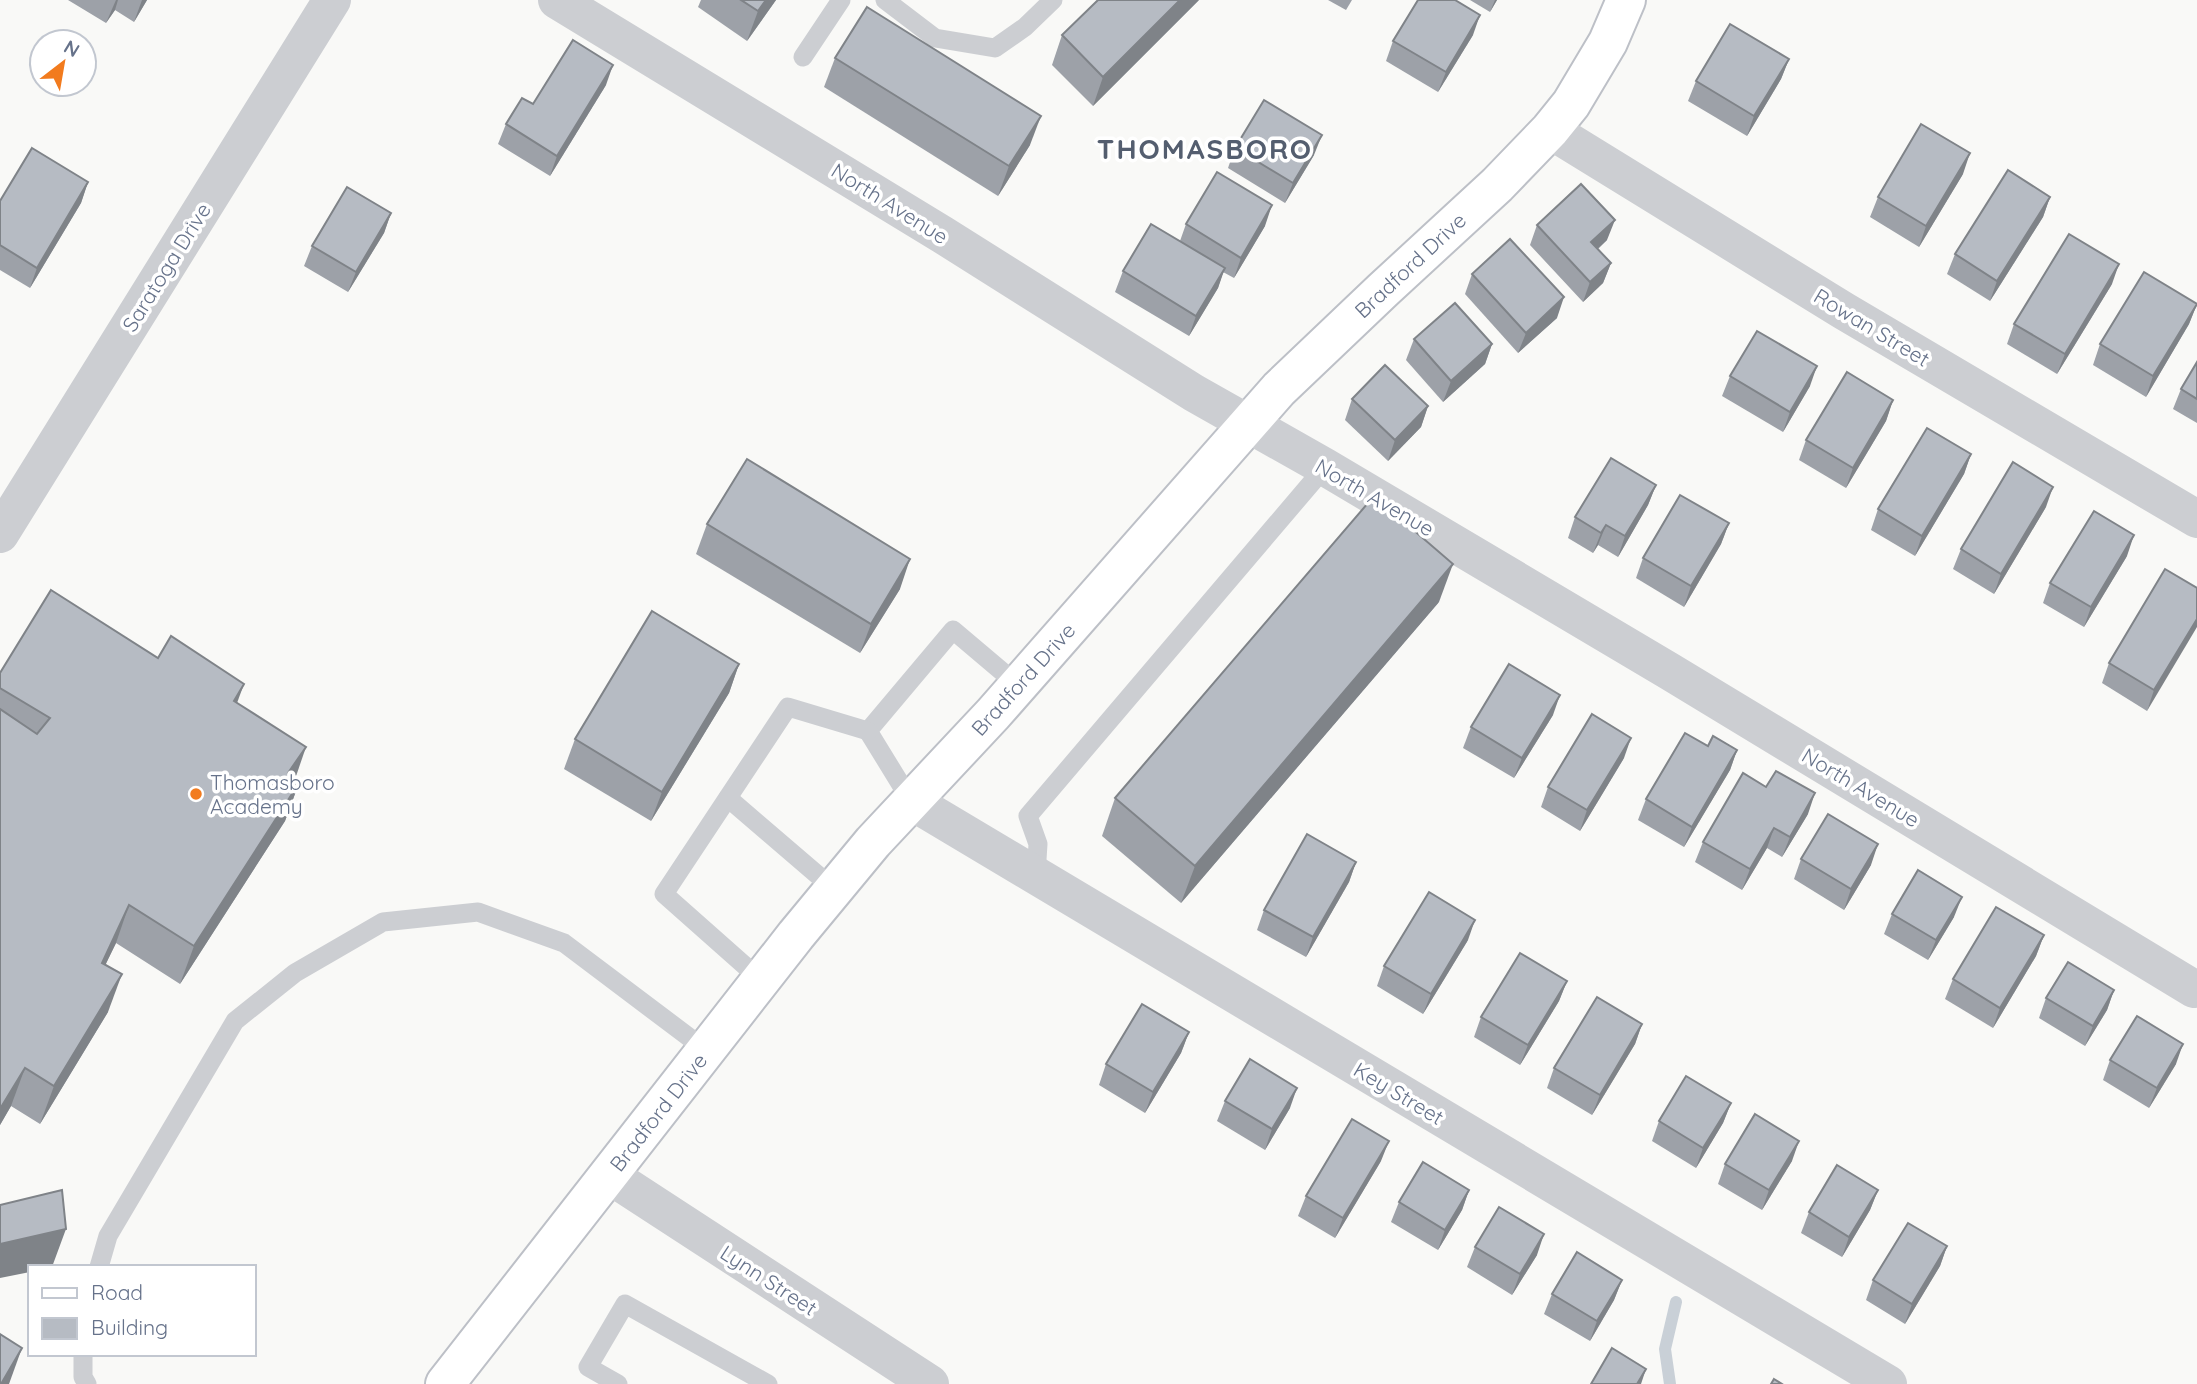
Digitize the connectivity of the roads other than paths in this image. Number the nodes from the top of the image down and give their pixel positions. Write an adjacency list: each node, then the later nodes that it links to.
1 (332, 0): 12 (street, Saratoga Drive)
2 (557, 0): 9 (street, North Avenue)
3 (841, 0): 7 (lane)
4 (885, 0): 5 (lane)
5 (1053, 0)
6 (1626, 0): 8 (street, Bradford Drive)
7 (803, 57)
8 (1550, 130): 9 (street, Bradford Drive); 11 (street, Rowan Street)
9 (1249, 424): 10 (street, North Avenue); 13 (street, Bradford Drive)
10 (1325, 467): 17 (lane); 20 (street, North Avenue)
11 (2197, 519)
12 (0, 534)
13 (1018, 685): 14 (lane); 16 (street, Bradford Drive)
14 (868, 731): 15 (lane); 16 (lane)
15 (728, 798): 18 (lane); 19 (lane)
16 (911, 801): 17 (street, Key Street); 18 (street, Bradford Drive)
17 (1036, 875): 30 (street, Key Street)
18 (834, 889): 19 (street, Bradford Drive)
19 (761, 979): 21 (street, Bradford Drive)
20 (2194, 989)
21 (706, 1050): 22 (street, Bradford Drive); 23 (lane)
22 (609, 1175): 26 (street, Bradford Drive); 29 (street, Lynn Street)
23 (100, 1265)
24 (83, 1356): 25 (lane)
25 (87, 1384)
26 (445, 1384)
27 (618, 1384): 28 (lane)
28 (768, 1384)
29 (930, 1384)
30 (1888, 1384)

